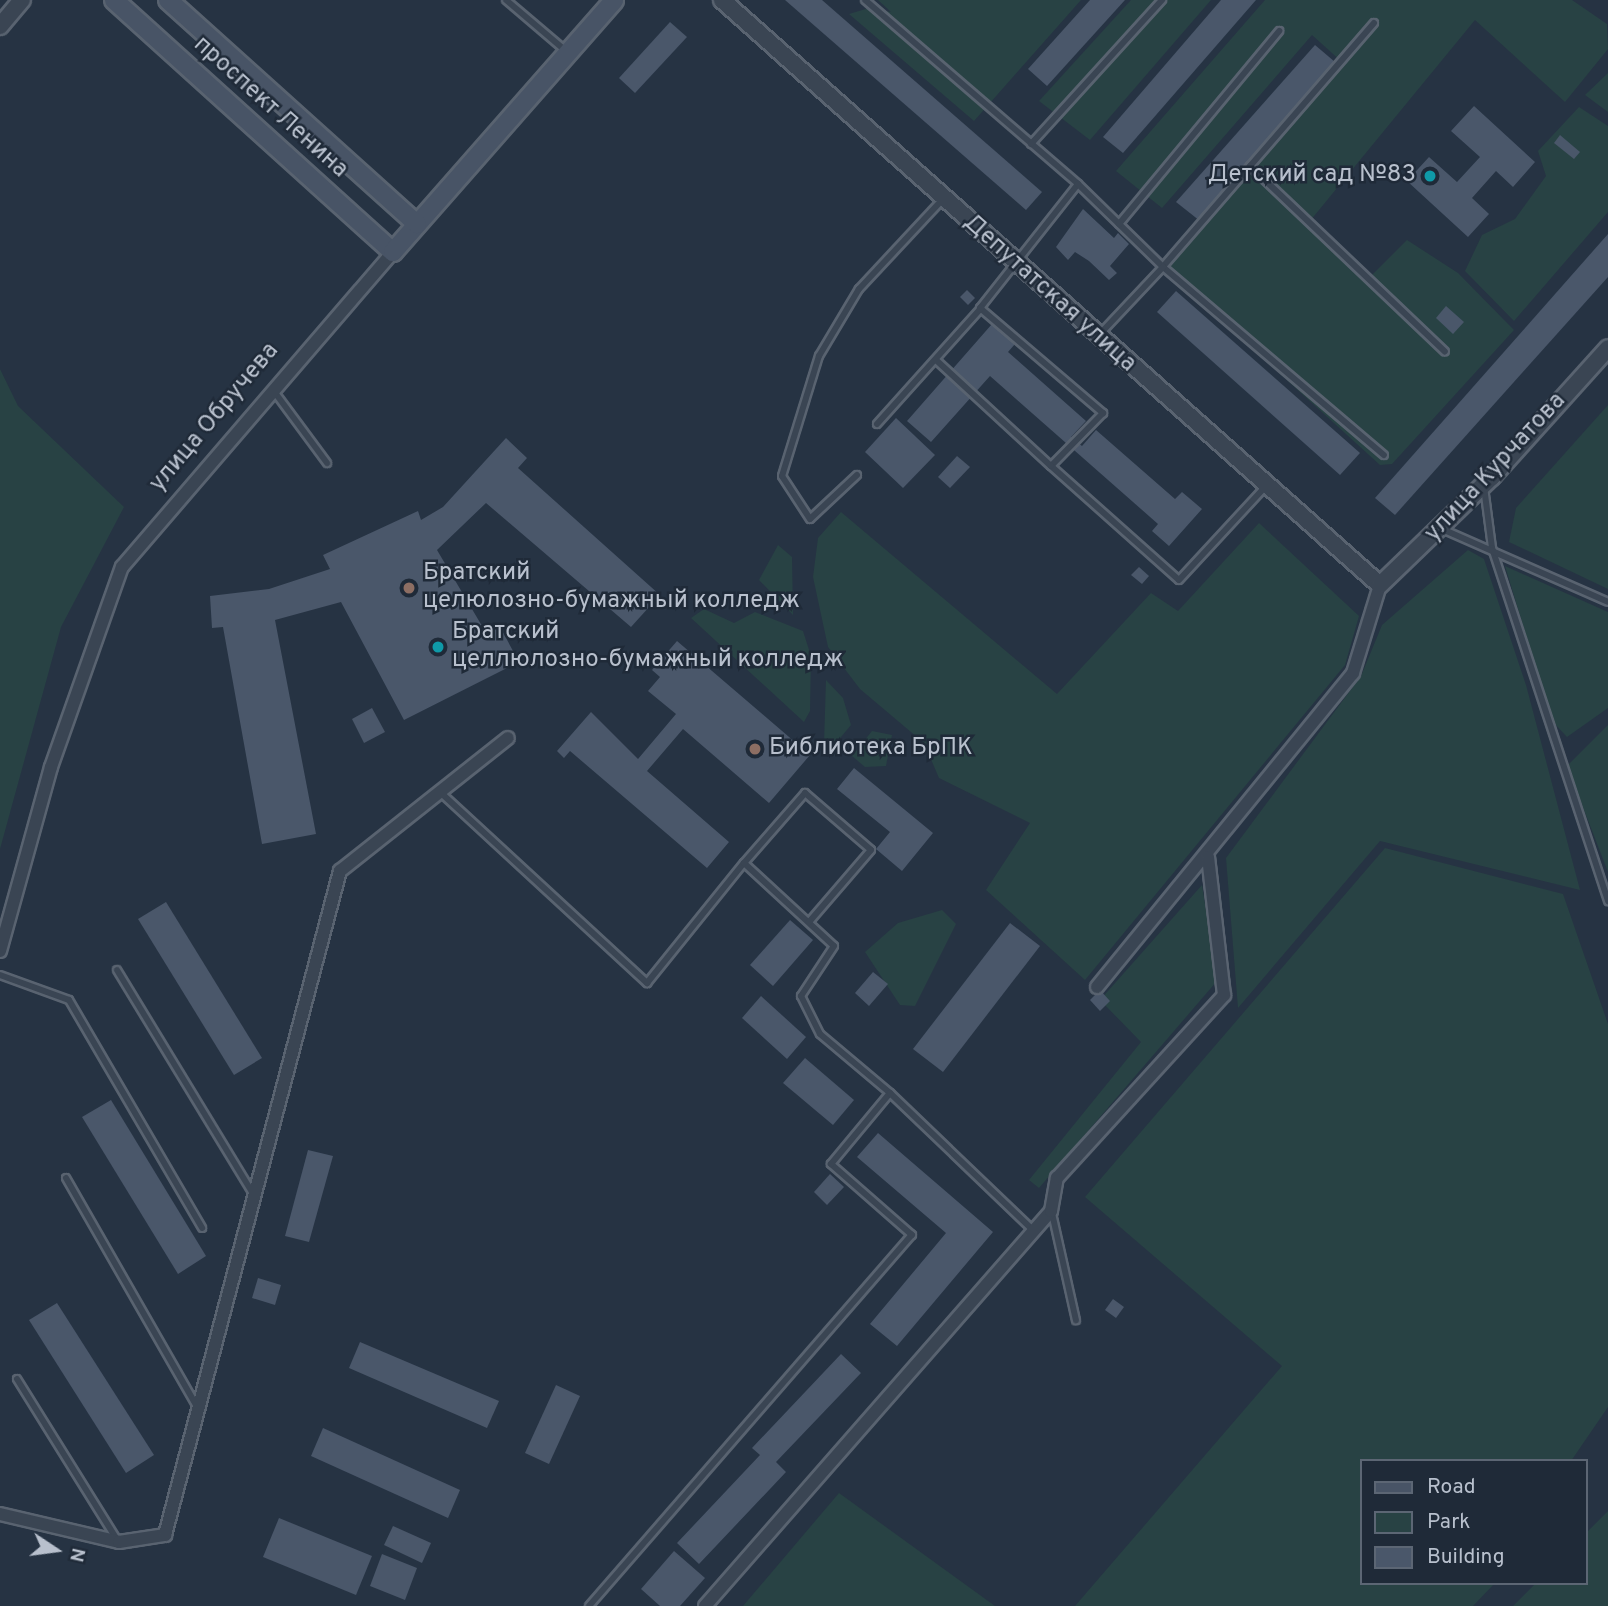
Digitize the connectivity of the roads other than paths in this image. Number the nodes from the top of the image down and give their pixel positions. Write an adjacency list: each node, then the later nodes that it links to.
1 (22, 0): 10 (street)
2 (114, 0): 19 (main road, проспект Ленина)
3 (167, 0): 17 (main road, проспект Ленина)
4 (506, 0): 12 (lane)
5 (614, 0): 12 (main road, улица Обручева)
6 (722, 0): 16 (street, Депутатская улица)
7 (865, 0): 13 (lane)
8 (1162, 0): 13 (lane)
9 (1374, 23): 14 (lane)
10 (0, 26)
11 (1279, 31): 18 (lane)
12 (566, 51): 17 (main road, улица Обручева)
13 (1031, 144): 15 (lane)
14 (1250, 166): 21 (lane); 25 (lane)
15 (1078, 184): 18 (lane); 20 (lane)
16 (943, 199): 20 (street, Депутатская улица); 32 (lane)
17 (417, 224): 19 (main road, улица Обручева)
18 (1119, 224): 21 (lane)
19 (393, 252): 27 (street, улица Обручева)
20 (1013, 262): 22 (lane); 23 (street, Депутатская улица)
21 (1163, 267): 23 (lane); 29 (lane)
22 (981, 308): 26 (lane); 31 (lane)
23 (1097, 337): 34 (street, Депутатская улица)
24 (1608, 348): 33 (street, улица Курчатова)
25 (1445, 352)
26 (936, 360): 28 (lane); 31 (lane)
27 (272, 388): 30 (lane); 47 (street, улица Обручева)
28 (877, 424)
29 (1384, 455)
30 (327, 463)
31 (1051, 466): 34 (lane)
32 (857, 475)
33 (1484, 485): 35 (street, улица Курчатова); 36 (lane)
34 (1266, 486): 37 (street, Депутатская улица)
35 (1441, 529): 36 (lane); 37 (street, улица Курчатова)
36 (1492, 548): 38 (lane); 43 (lane)
37 (1380, 585): 41 (street)
38 (1608, 602)
39 (508, 738): 40 (street)
40 (440, 792): 42 (lane); 53 (street)
41 (1208, 857): 50 (street); 54 (street)
42 (744, 863): 46 (lane); 46 (lane)
43 (1601, 879): 44 (lane); 45 (lane)
44 (1608, 884)
45 (1608, 901)
46 (808, 922): 51 (lane)
47 (0, 951)
48 (117, 970): 53 (lane)
49 (0, 975): 55 (lane)
50 (1097, 987)
51 (890, 1093): 56 (lane); 62 (lane)
52 (66, 1178): 59 (lane)
53 (254, 1196): 59 (street)
54 (1051, 1211): 56 (street); 57 (lane)
55 (202, 1228)
56 (1034, 1231): 63 (street)
57 (1076, 1320)
58 (17, 1379): 61 (lane)
59 (198, 1408): 61 (street)
60 (0, 1514): 61 (street)
61 (119, 1542)
62 (589, 1606)
63 (705, 1606)

